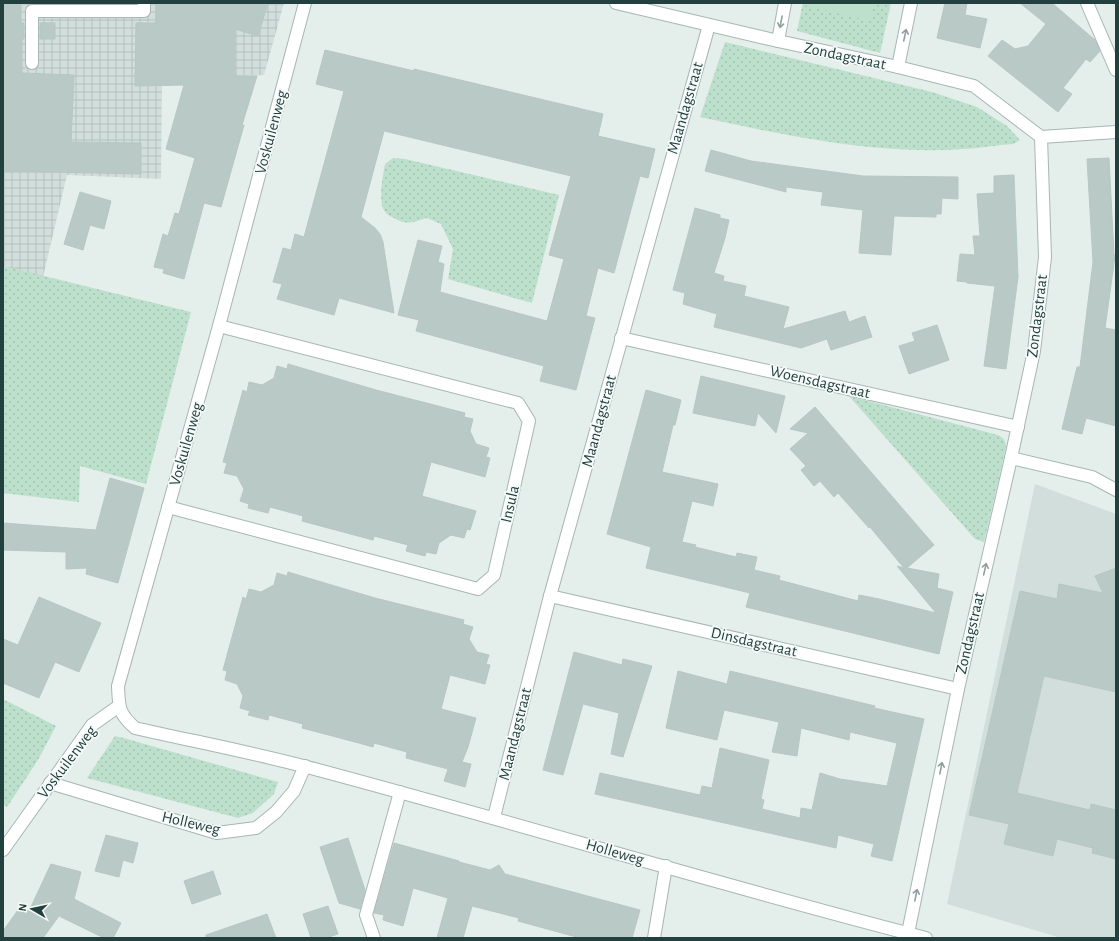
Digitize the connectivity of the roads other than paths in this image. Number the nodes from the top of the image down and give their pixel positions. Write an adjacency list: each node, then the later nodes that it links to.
1 (144, 3): 9 (street)
2 (305, 3): 14 (street, Voskuilenweg)
3 (616, 3): 7 (street, Zondagstraat)
4 (785, 3): 8 (street, one-way to 8)
5 (912, 3): 10 (street, one-way to 5)
6 (1087, 3): 11 (street)
7 (709, 25): 8 (street, Zondagstraat); 15 (street, Maandagstraat)
8 (778, 41): 10 (street, Zondagstraat)
9 (32, 63)
10 (898, 67): 13 (street, Zondagstraat)
11 (1116, 70)
12 (1116, 132): 13 (street)
13 (1041, 137): 16 (street, Zondagstraat)
14 (219, 326): 19 (street, Voskuilenweg); 19 (street, Insula)
15 (622, 338): 16 (street, Woensdagstraat); 20 (street, Maandagstraat)
16 (1018, 427): 17 (street, Zondagstraat)
17 (1011, 458): 18 (street); 21 (street, Zondagstraat, one-way to 17)
18 (1116, 490)
19 (168, 507): 22 (street, Voskuilenweg)
20 (550, 596): 21 (street, Dinsdagstraat); 26 (street, Maandagstraat)
21 (958, 689): 29 (street, Zondagstraat, one-way to 21)
22 (119, 706): 23 (street, Holleweg); 24 (street, Voskuilenweg)
23 (305, 766): 24 (street, Holleweg); 25 (street, Holleweg)
24 (50, 783): 27 (street, Voskuilenweg)
25 (400, 792): 26 (street, Holleweg); 30 (street)
26 (494, 817): 28 (street, Holleweg)
27 (3, 850)
28 (666, 866): 29 (street, Holleweg); 31 (street)
29 (908, 933): 32 (street, Holleweg)
30 (374, 938)
31 (654, 938)
32 (926, 938)

